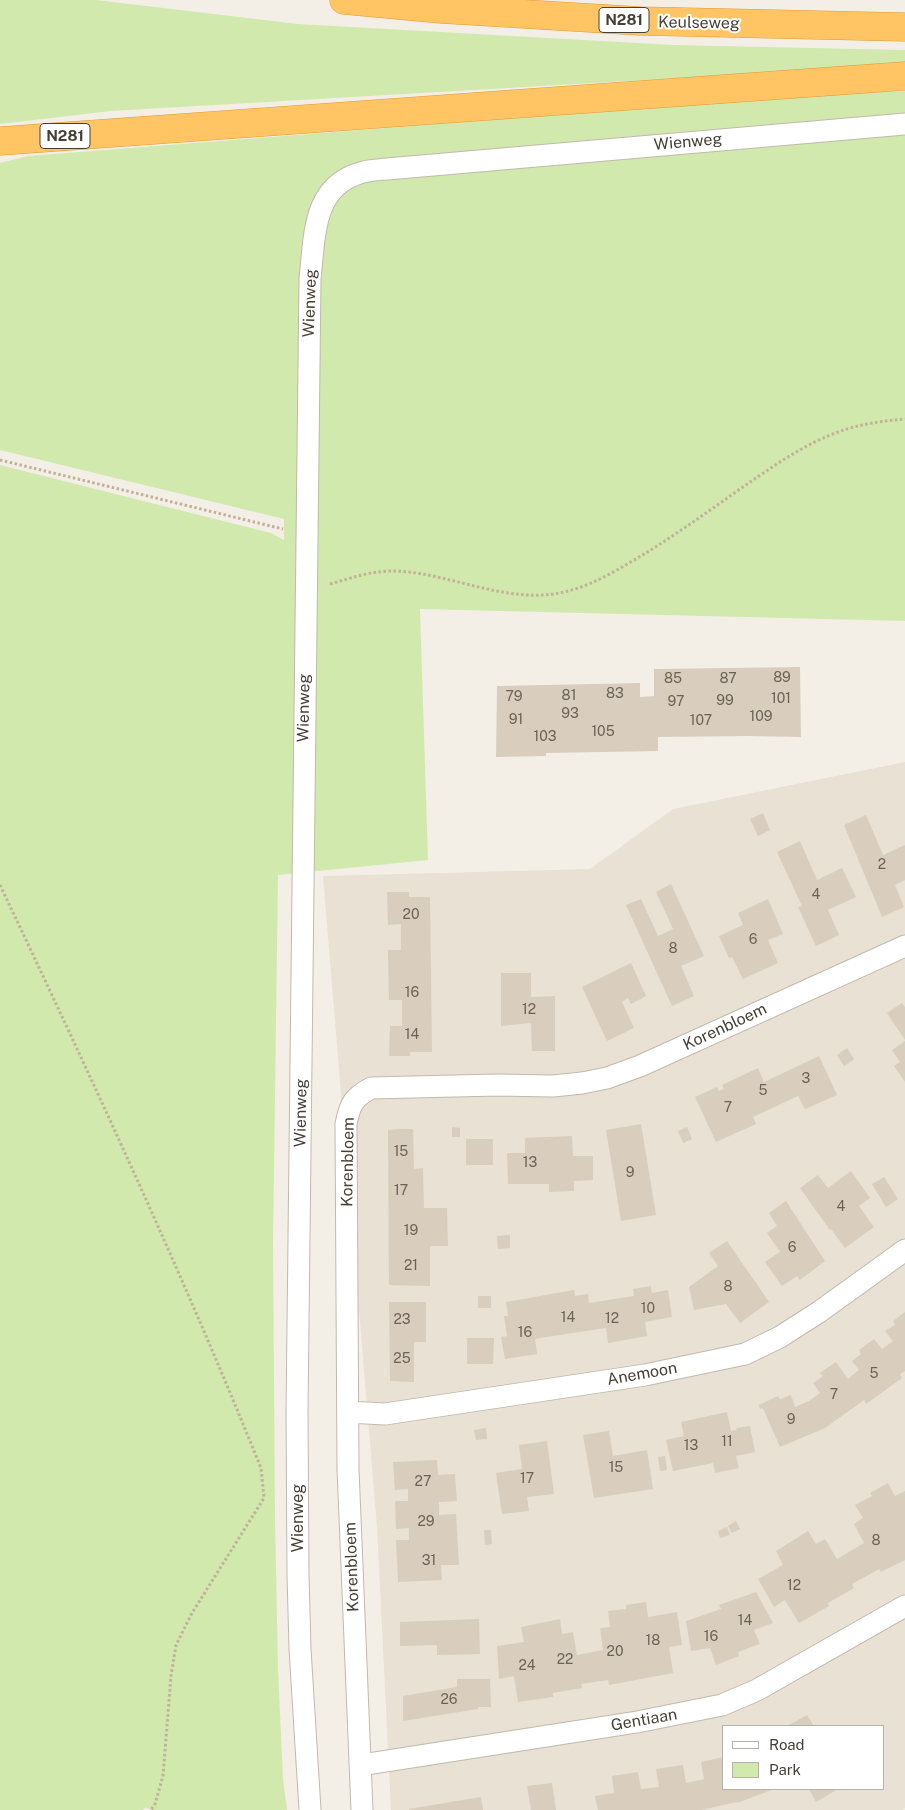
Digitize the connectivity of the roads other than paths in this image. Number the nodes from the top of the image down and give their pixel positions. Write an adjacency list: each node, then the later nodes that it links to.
1 (344, 0): 2 (highway, Keulseweg / N281)
2 (905, 27)
3 (905, 76): 5 (highway, N281)
4 (905, 124): 11 (street, Wienweg)
5 (0, 140)
6 (905, 946): 8 (street, Korenbloem)
7 (905, 1250): 8 (street, Anemoon)
8 (348, 1412): 10 (street, Korenbloem)
9 (905, 1606): 10 (street, Gentiaan)
10 (361, 1765): 12 (street, Korenbloem)
11 (310, 1810)
12 (362, 1810)

